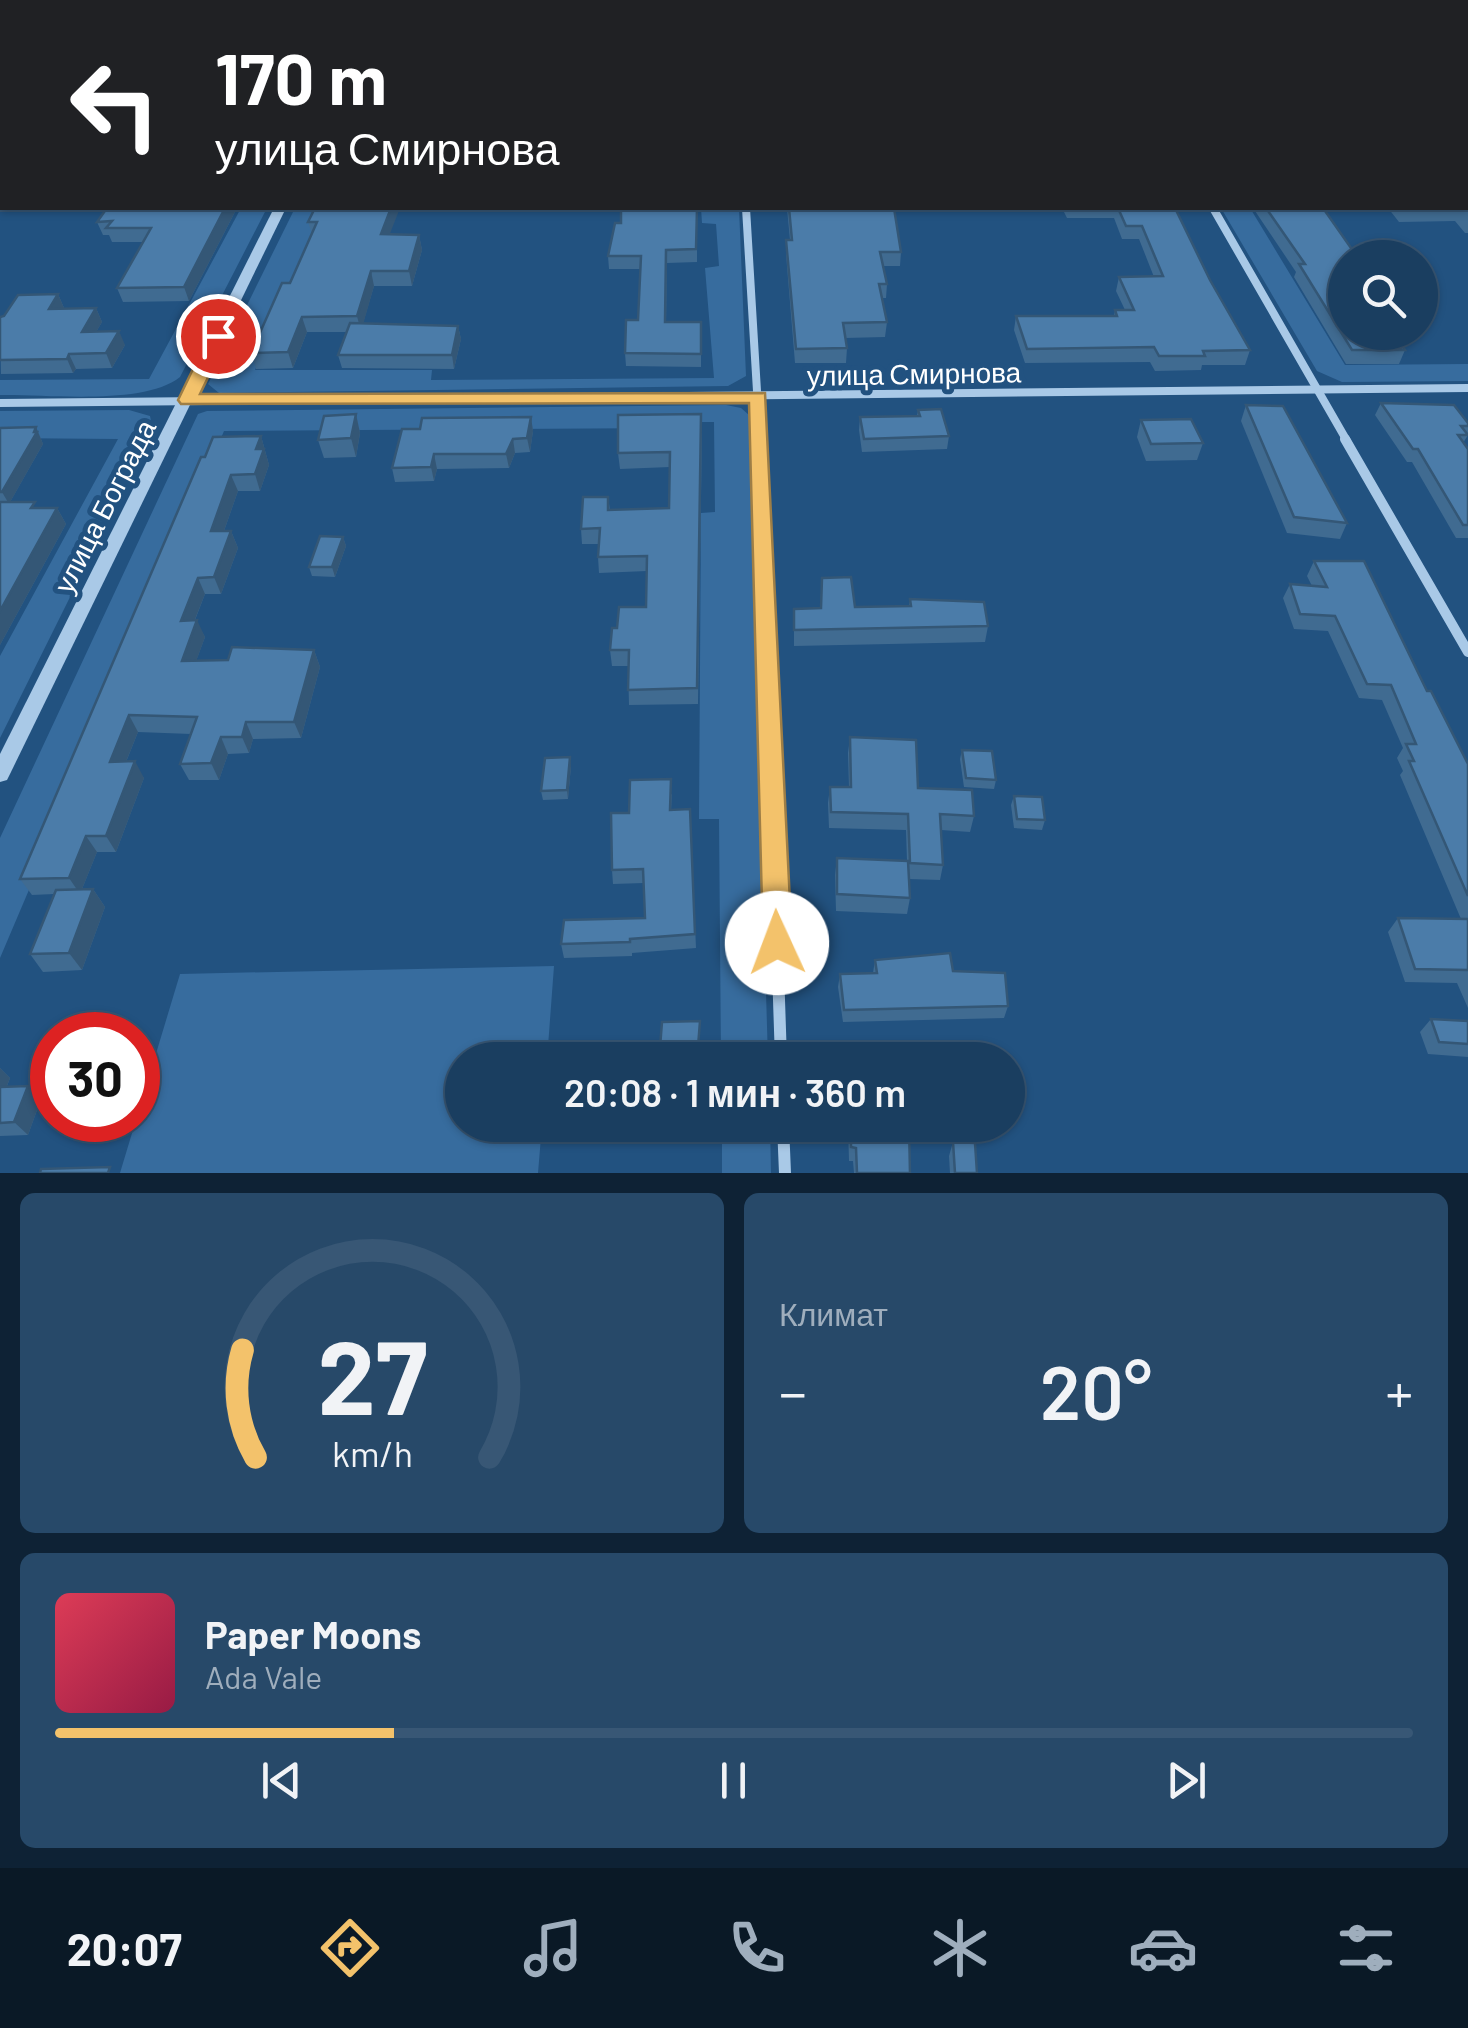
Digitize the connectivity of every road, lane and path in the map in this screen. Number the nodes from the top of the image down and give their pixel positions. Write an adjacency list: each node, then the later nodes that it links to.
1 (279, 210): 7 (street, улица Бограда)
2 (746, 210): 6 (street)
3 (1215, 210): 5 (street)
4 (1468, 388): 5 (street, улица Смирнова)
5 (1320, 390): 6 (street, улица Смирнова); 9 (street)
6 (758, 397): 7 (street, улица Смирнова); 11 (street)
7 (188, 400): 8 (street, улица Смирнова); 10 (street, улица Бограда)
8 (0, 404)
9 (1468, 652)
10 (0, 774)
11 (780, 1042)
12 (784, 1142): 13 (street)
13 (785, 1173)

